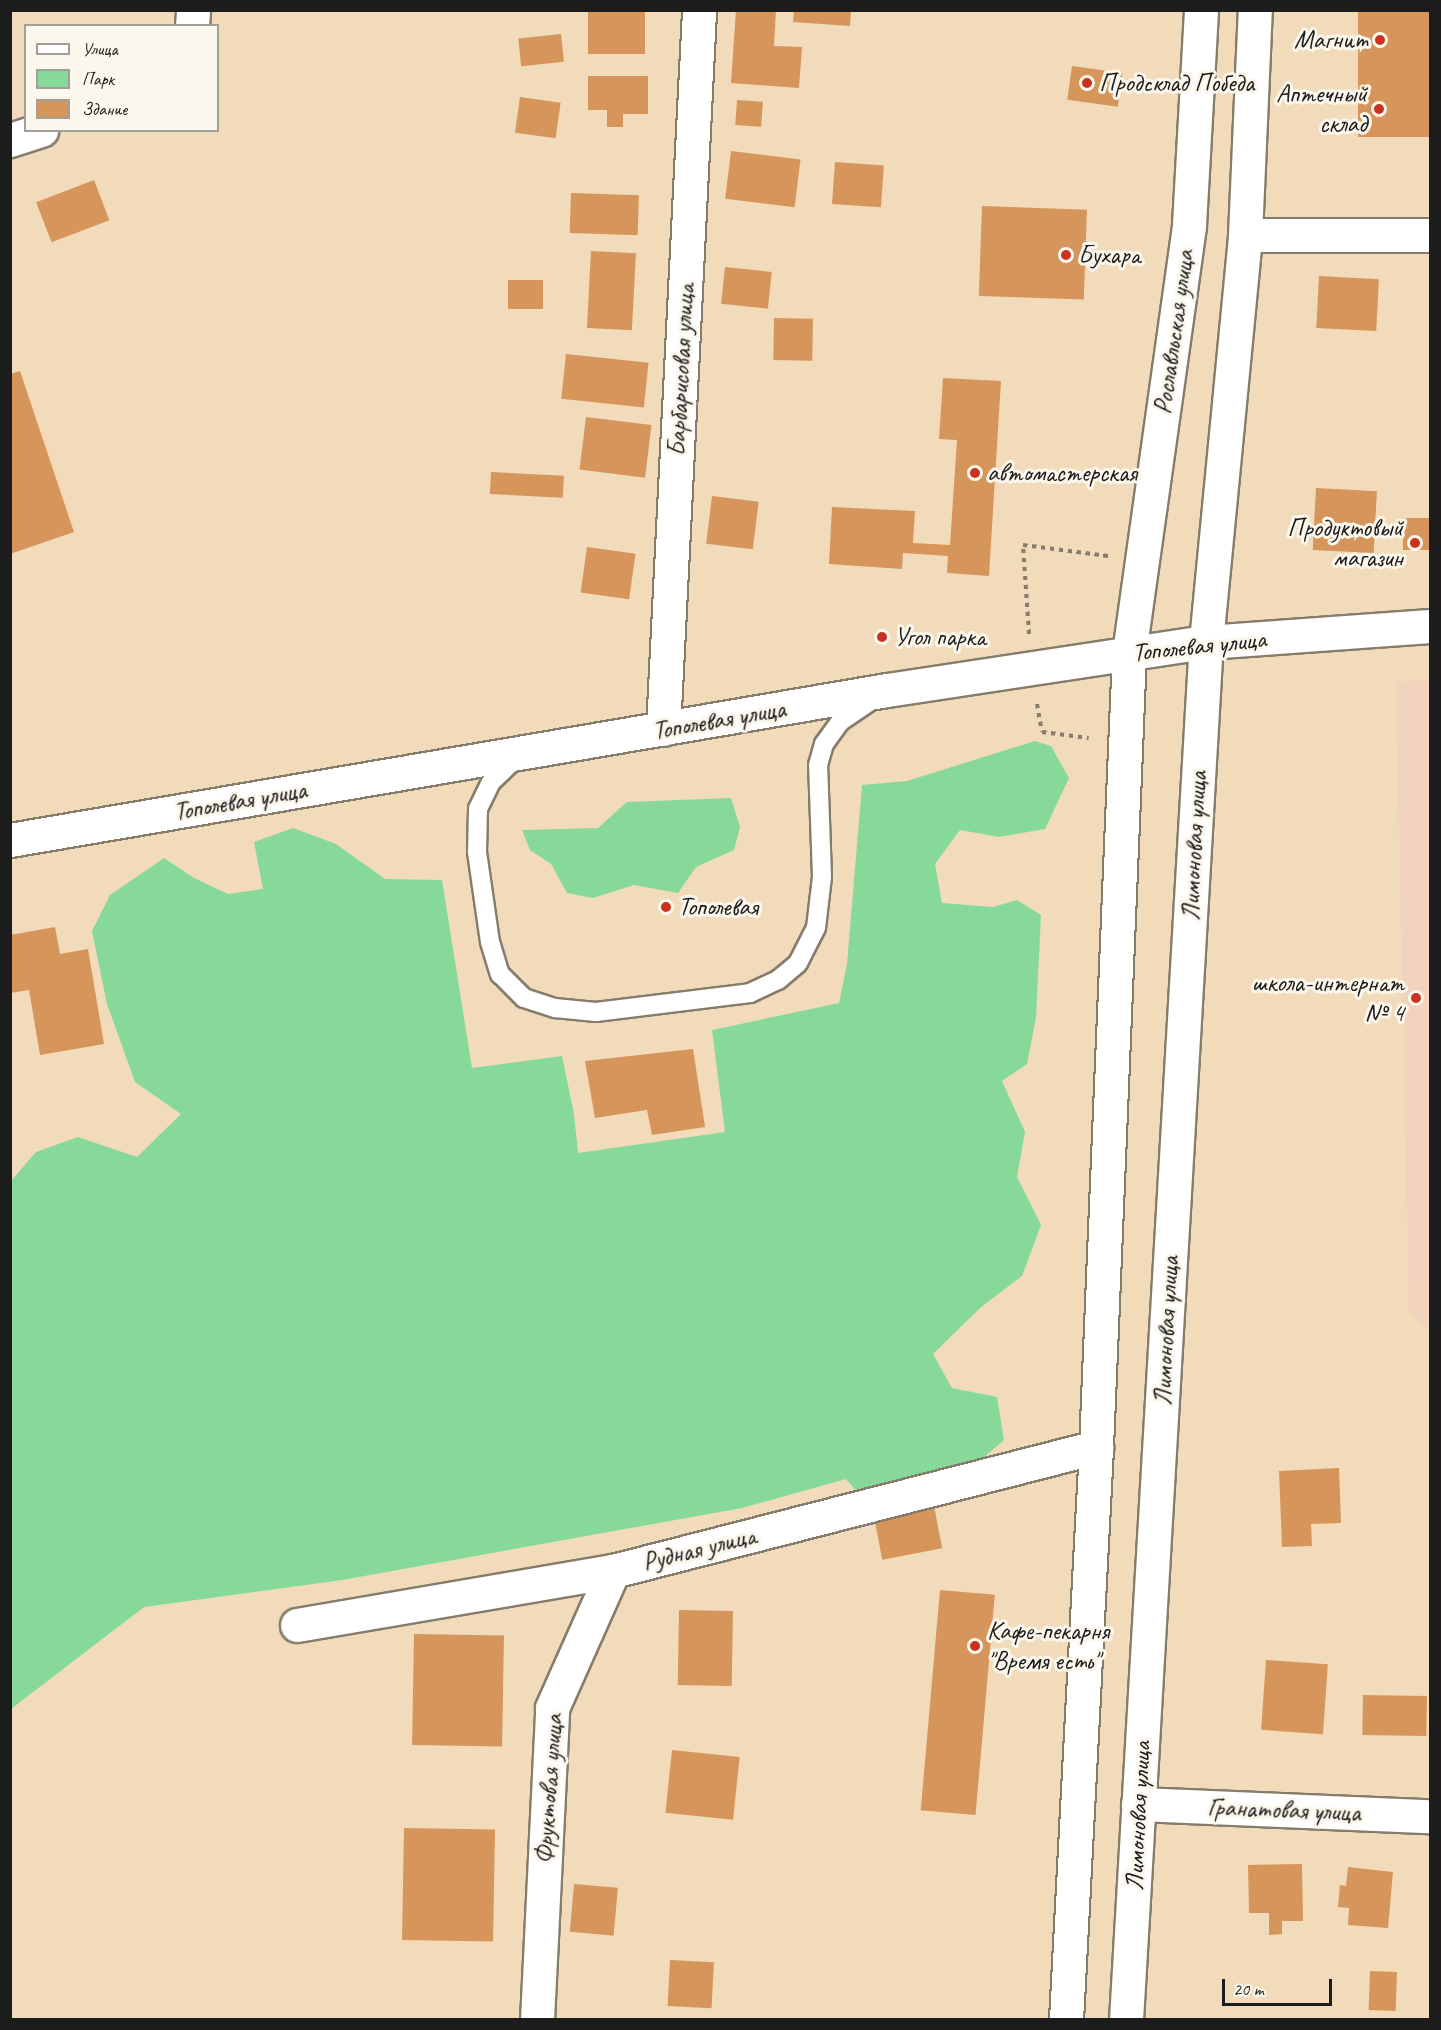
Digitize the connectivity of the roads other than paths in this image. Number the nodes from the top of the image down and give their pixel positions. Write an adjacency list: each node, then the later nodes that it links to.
1 (699, 10): 12 (main road, Барбарисовая улица)
2 (1201, 10): 10 (main road, Рославльская улица)
3 (1255, 10): 6 (main road)
4 (35, 132): 5 (main road)
5 (10, 140)
6 (1245, 235): 7 (main road); 9 (main road)
7 (1431, 235)
8 (1431, 626): 9 (main road, Тополевая улица)
9 (1206, 642): 10 (main road, Тополевая улица); 18 (main road, Лимоновая улица)
10 (1129, 653): 11 (main road, Тополевая улица); 15 (main road)
11 (887, 690): 12 (main road, Тополевая улица); 13 (lane)
12 (663, 729): 13 (main road, Тополевая улица)
13 (520, 754): 14 (main road, Тополевая улица)
14 (10, 840)
15 (1096, 1448): 16 (main road, Рудная улица); 21 (main road)
16 (613, 1571): 17 (main road, Рудная улица); 20 (main road, Фруктовая улица)
17 (297, 1625)
18 (1138, 1804): 19 (main road, Гранатовая улица); 22 (main road, Лимоновая улица)
19 (1431, 1816)
20 (537, 2019)
21 (1066, 2019)
22 (1126, 2019)

